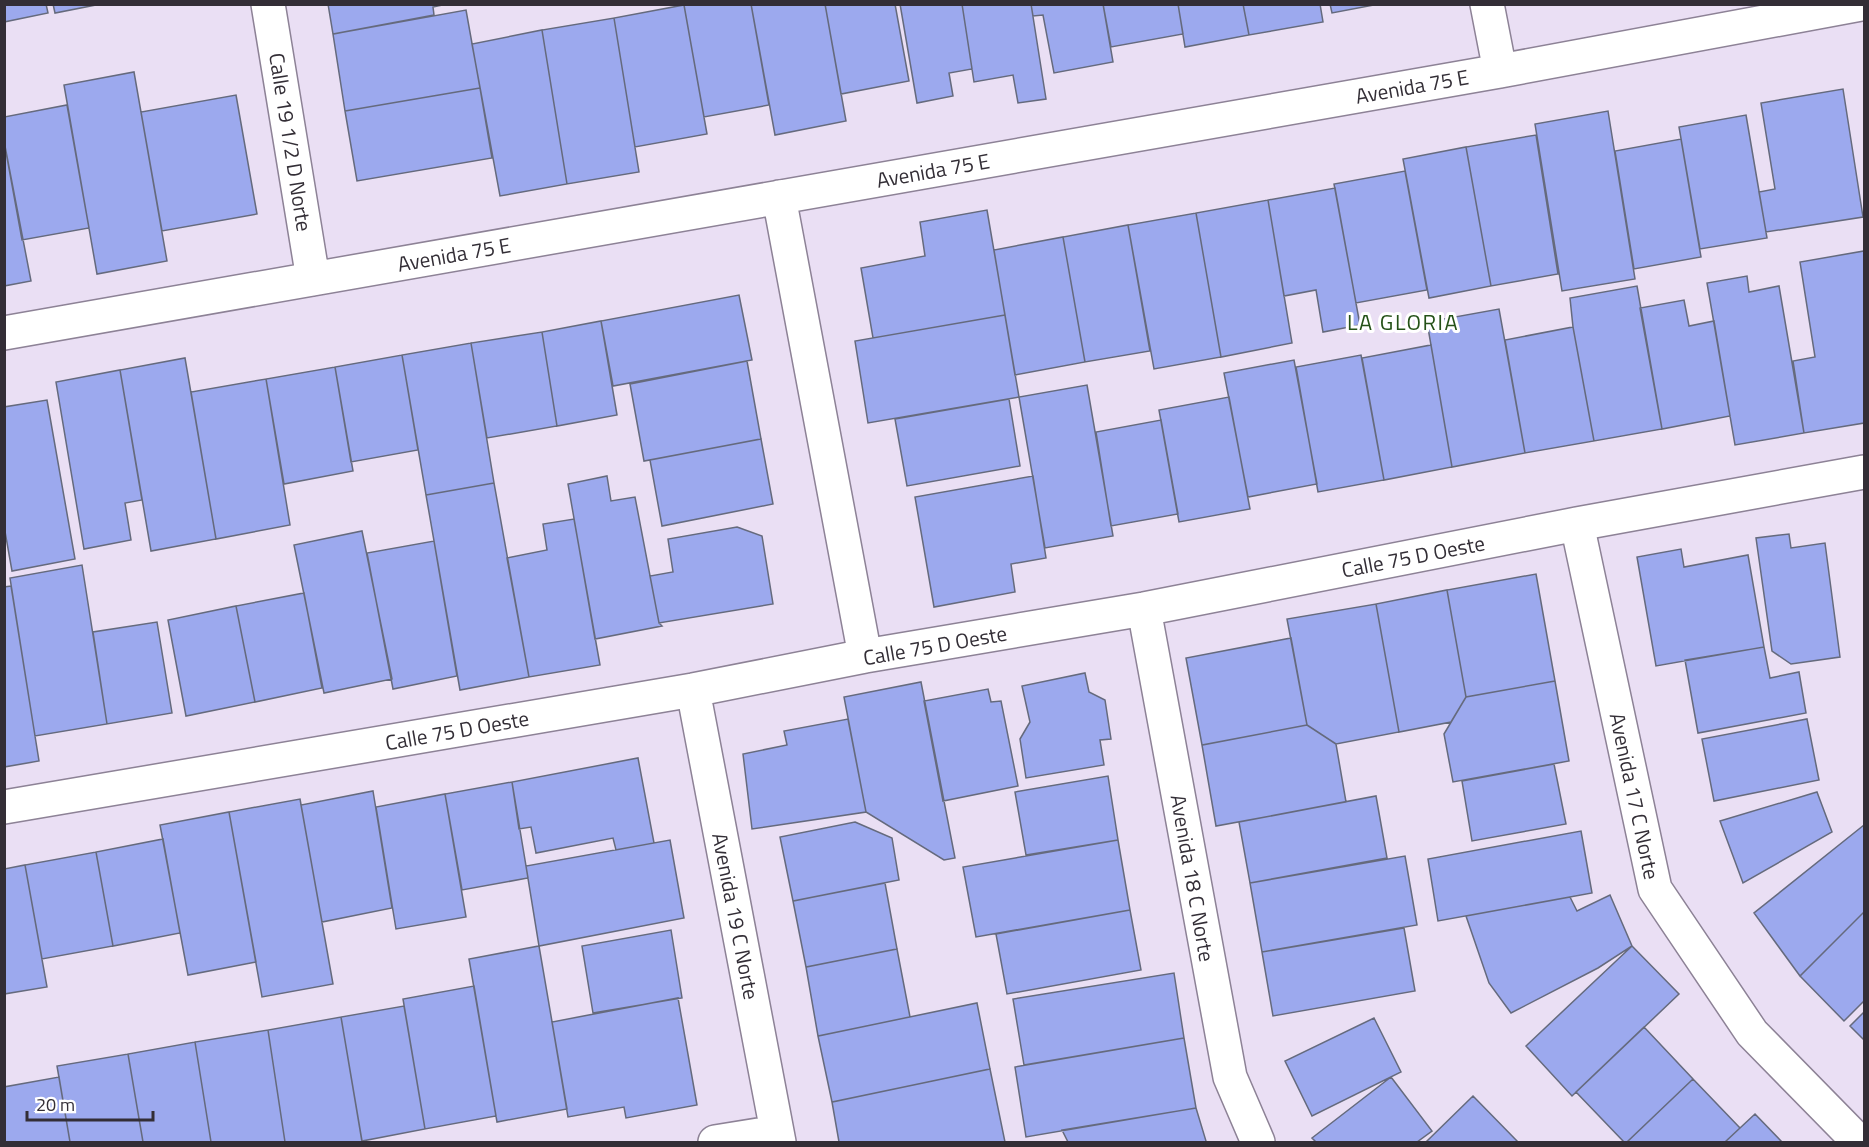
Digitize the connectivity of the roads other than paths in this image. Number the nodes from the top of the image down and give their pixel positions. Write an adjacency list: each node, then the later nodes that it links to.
1 (268, 4): 6 (street, Calle 19 1/2 D Norte)
2 (1487, 4): 4 (street)
3 (1861, 4): 4 (street, Avenida 75 E)
4 (1500, 71): 5 (street, Avenida 75 E)
5 (779, 197): 6 (street, Avenida 75 E); 11 (street)
6 (313, 279): 7 (street, Avenida 75 E)
7 (4, 333)
8 (1864, 472): 9 (street, Calle 75 D Oeste)
9 (1576, 524): 10 (street, Calle 75 D Oeste); 17 (street, Avenida 17 C Norte)
10 (1144, 609): 11 (street, Calle 75 D Oeste); 16 (street, Avenida 18 C Norte)
11 (865, 656): 12 (street, Calle 75 D Oeste)
12 (693, 690): 13 (street, Calle 75 D Oeste); 14 (street, Avenida 19 C Norte)
13 (4, 807)
14 (778, 1137): 15 (street)
15 (715, 1143)
16 (1258, 1143)
17 (1859, 1143)

